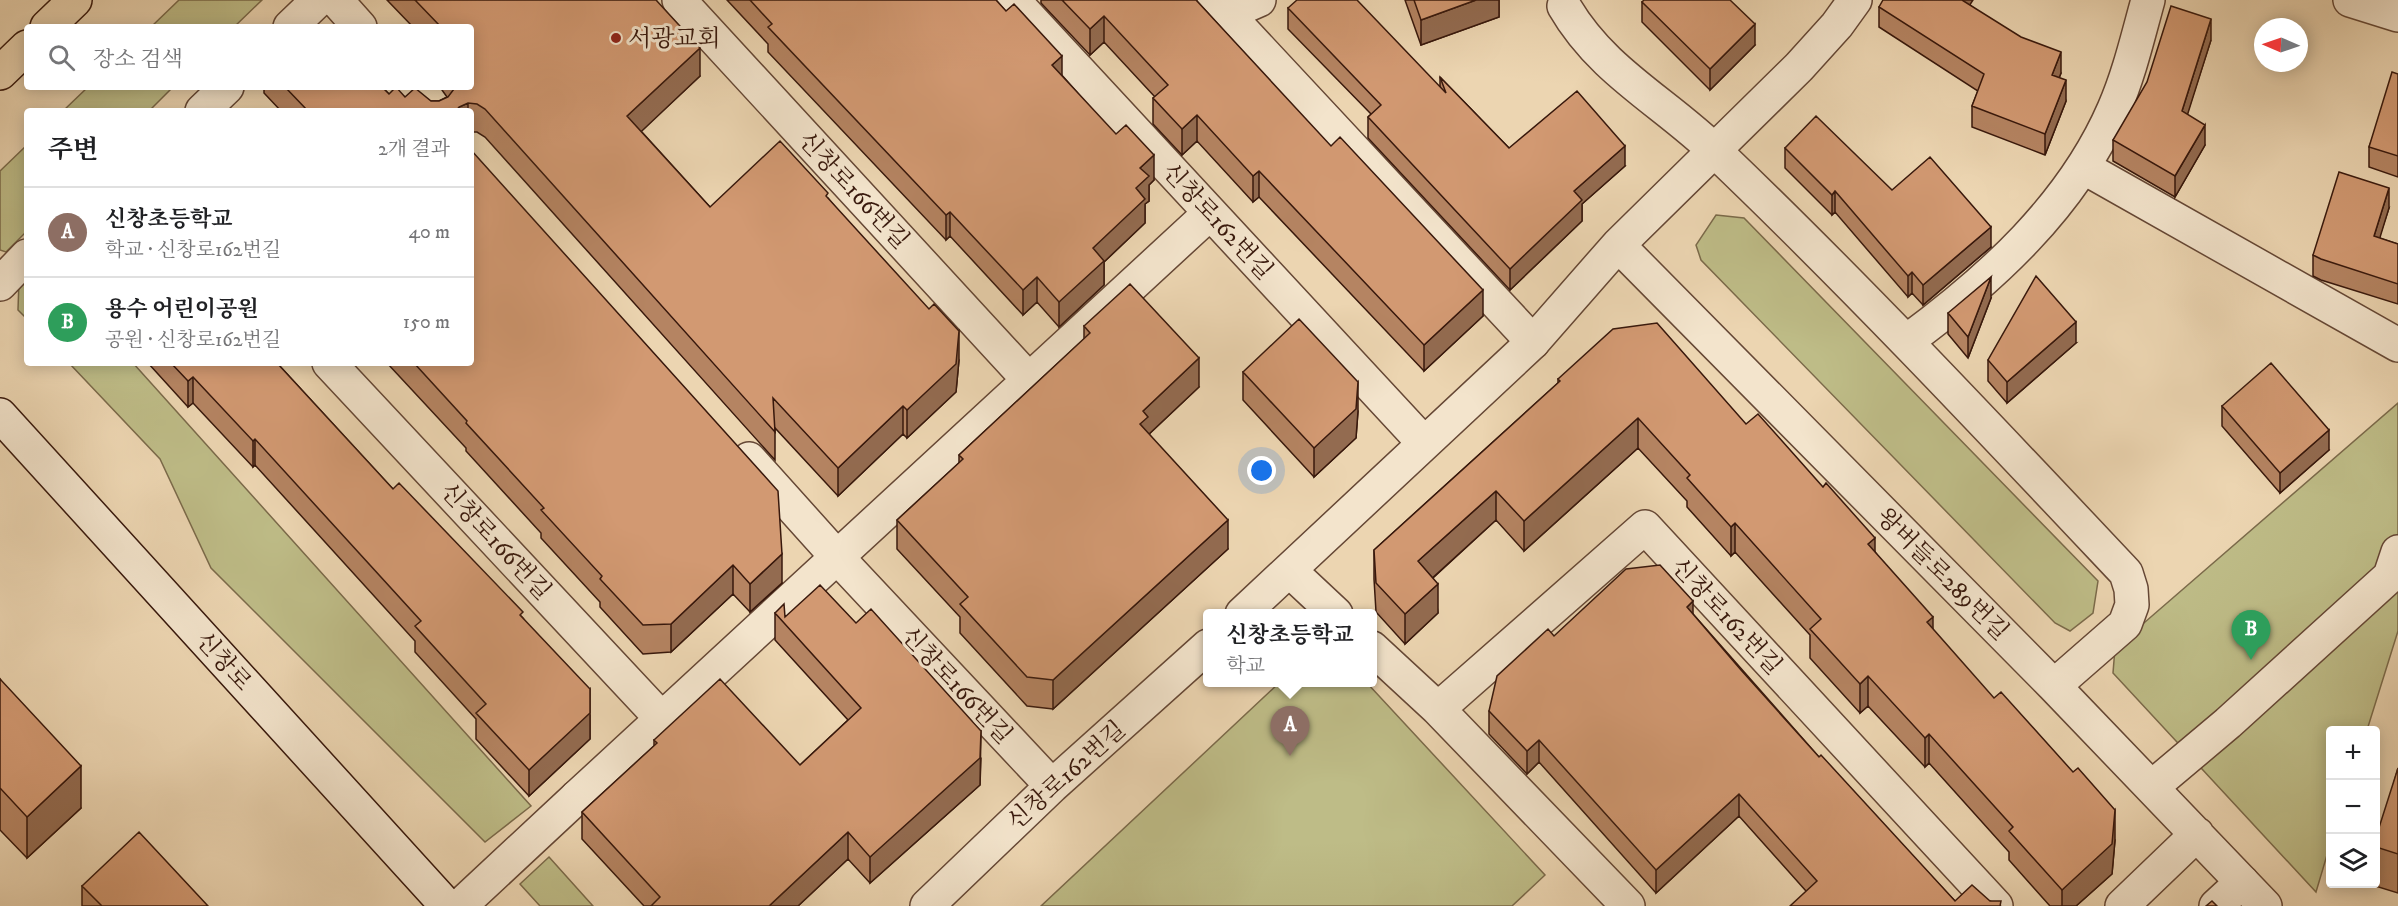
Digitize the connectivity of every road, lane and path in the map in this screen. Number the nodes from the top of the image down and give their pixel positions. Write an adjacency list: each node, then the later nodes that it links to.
1 (75, 0): 13 (main road)
2 (318, 0): 14 (street)
3 (336, 0): 15 (street)
4 (679, 0): 30 (street, 신창로166번길)
5 (1013, 0): 22 (street, 신창로162번길)
6 (1259, 0): 11 (street)
7 (1855, 0): 20 (street)
8 (2148, 0): 21 (street)
9 (2350, 0): 12 (street)
10 (1563, 3): 20 (street)
11 (1221, 7): 27 (street)
12 (2398, 15)
13 (50, 24)
14 (293, 24)
15 (357, 24)
16 (24, 50): 17 (main road)
17 (0, 73)
18 (224, 90): 19 (street)
19 (205, 108)
20 (1715, 151): 23 (street); 26 (street)
21 (2083, 167): 26 (street); 28 (street)
22 (1210, 213): 30 (street); 33 (street, 신창로162번길)
23 (1618, 245): 27 (street); 41 (street, 왕버들로289번길)
24 (24, 259): 25 (street)
25 (0, 284)
26 (1907, 341): 41 (street)
27 (1533, 342): 33 (street)
28 (2398, 345)
29 (331, 366): 43 (street, 신창로166번길)
30 (1029, 380): 35 (street)
31 (0, 416): 48 (street, 신창로)
32 (726, 433): 35 (street, 신창로166번길)
33 (1423, 442): 36 (street)
34 (2398, 552): 45 (street)
35 (837, 557): 43 (street); 44 (street, 신창로166번길)
36 (1289, 570): 37 (street); 38 (street)
37 (1247, 609)
38 (1331, 609)
39 (1203, 650): 44 (street, 신창로162번길)
40 (1377, 653): 42 (street)
41 (2054, 686): 45 (street, 왕버들로289번길)
42 (1438, 709): 51 (street); 52 (street, 신창로162번길)
43 (662, 719): 49 (street)
44 (1052, 786): 50 (street, 신창로162번길)
45 (2152, 787): 46 (street, 왕버들로289번길)
46 (2197, 834): 47 (street, 왕버들로289번길); 53 (street)
47 (2242, 882): 54 (street); 55 (street, 왕버들로289번길)
48 (447, 906)
49 (460, 906)
50 (927, 906)
51 (1628, 906)
52 (1996, 906)
53 (2122, 906)
54 (2216, 906)
55 (2265, 906)

